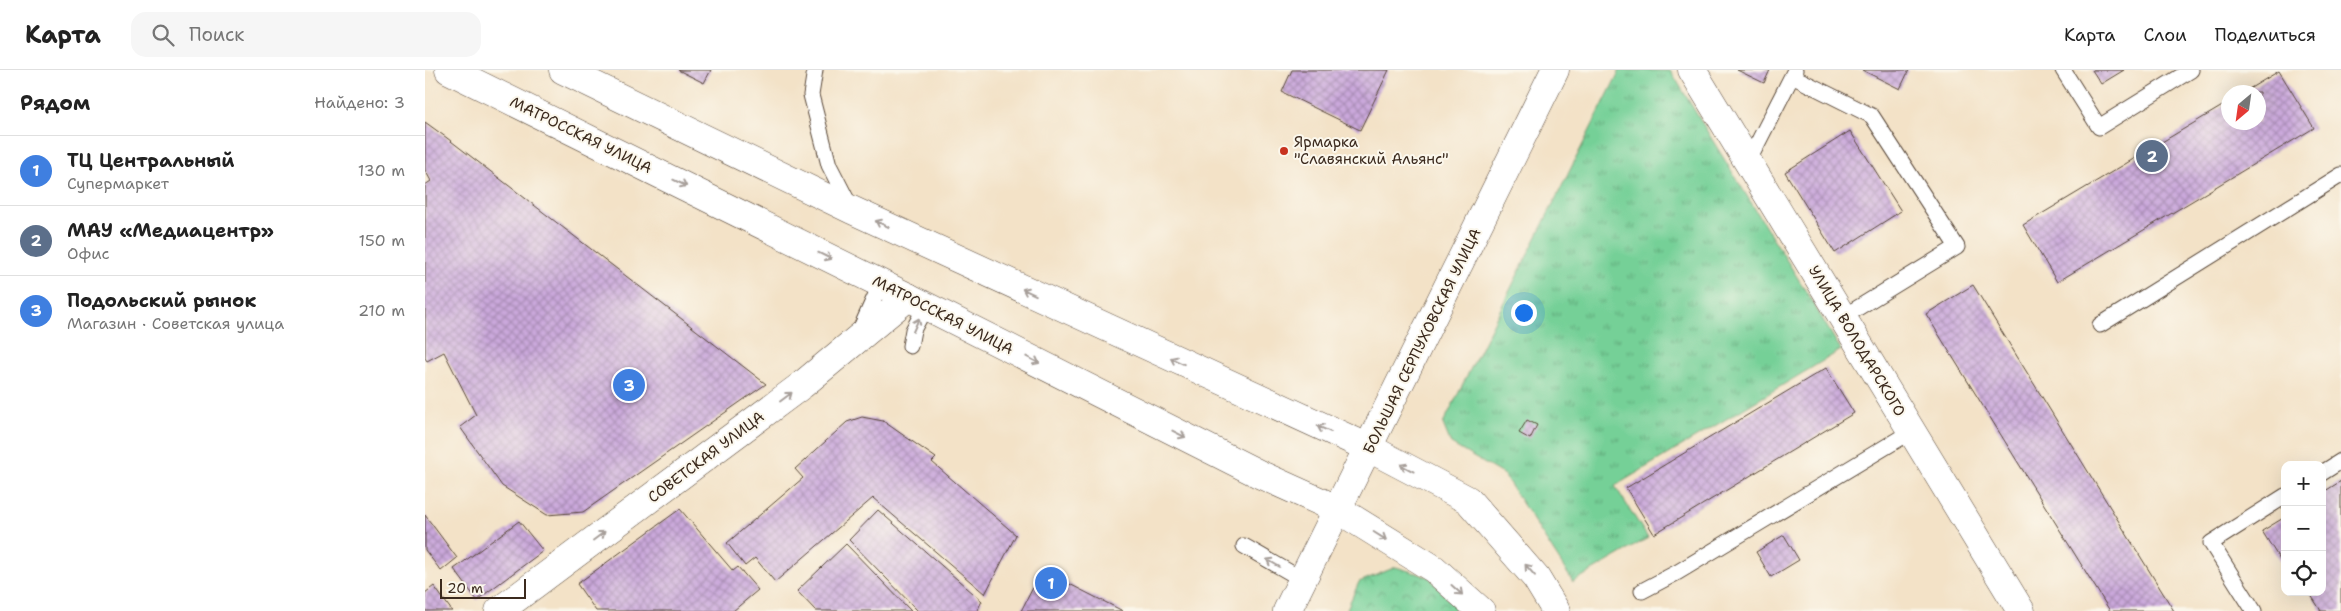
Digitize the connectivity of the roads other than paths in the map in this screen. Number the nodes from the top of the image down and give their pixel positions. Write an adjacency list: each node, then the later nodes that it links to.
1 (449, 70): 12 (main road, МАТРОССКАЯ УЛИЦА, one-way to 12)
2 (563, 70): 11 (main road)
3 (815, 70): 11 (lane)
4 (1555, 70): 19 (main road, БОЛЬШАЯ СЕРПУХОВСКАЯ УЛИЦА)
5 (1692, 70): 9 (main road, УЛИЦА ВОЛОДАРСКОГО)
6 (2063, 70): 7 (lane)
7 (2191, 70)
8 (1793, 73): 9 (lane); 14 (lane)
9 (1748, 162): 14 (main road, УЛИЦА ВОЛОДАРСКОГО)
10 (2341, 176): 15 (lane)
11 (852, 210): 19 (main road, one-way to 11)
12 (881, 283): 13 (main road, МАТРОССКАЯ УЛИЦА); 16 (lane)
13 (917, 302): 16 (main road, СОВЕТСКАЯ УЛИЦА); 17 (lane, one-way to 13); 23 (main road, МАТРОССКАЯ УЛИЦА, one-way to 23)
14 (1843, 317): 18 (main road, УЛИЦА ВОЛОДАРСКОГО)
15 (2100, 325)
16 (857, 338): 27 (main road, СОВЕТСКАЯ УЛИЦА, one-way to 16)
17 (910, 346)
18 (1912, 432): 26 (lane); 31 (main road, УЛИЦА ВОЛОДАРСКОГО)
19 (1369, 448): 23 (main road, БОЛЬШАЯ СЕРПУХОВСКАЯ УЛИЦА); 30 (main road, one-way to 19)
20 (2341, 461): 21 (lane)
21 (2326, 470)
22 (2281, 498): 32 (lane)
23 (1339, 510): 25 (main road, БОЛЬШАЯ СЕРПУХОВСКАЯ УЛИЦА); 29 (main road, МАТРОССКАЯ УЛИЦА, one-way to 29)
24 (1244, 546): 25 (lane, one-way to 24)
25 (1303, 580): 28 (main road, БОЛЬШАЯ СЕРПУХОВСКАЯ УЛИЦА)
26 (1642, 591)
27 (507, 609)
28 (1287, 611)
29 (1481, 611)
30 (1556, 611)
31 (2021, 611)
32 (2254, 611)

